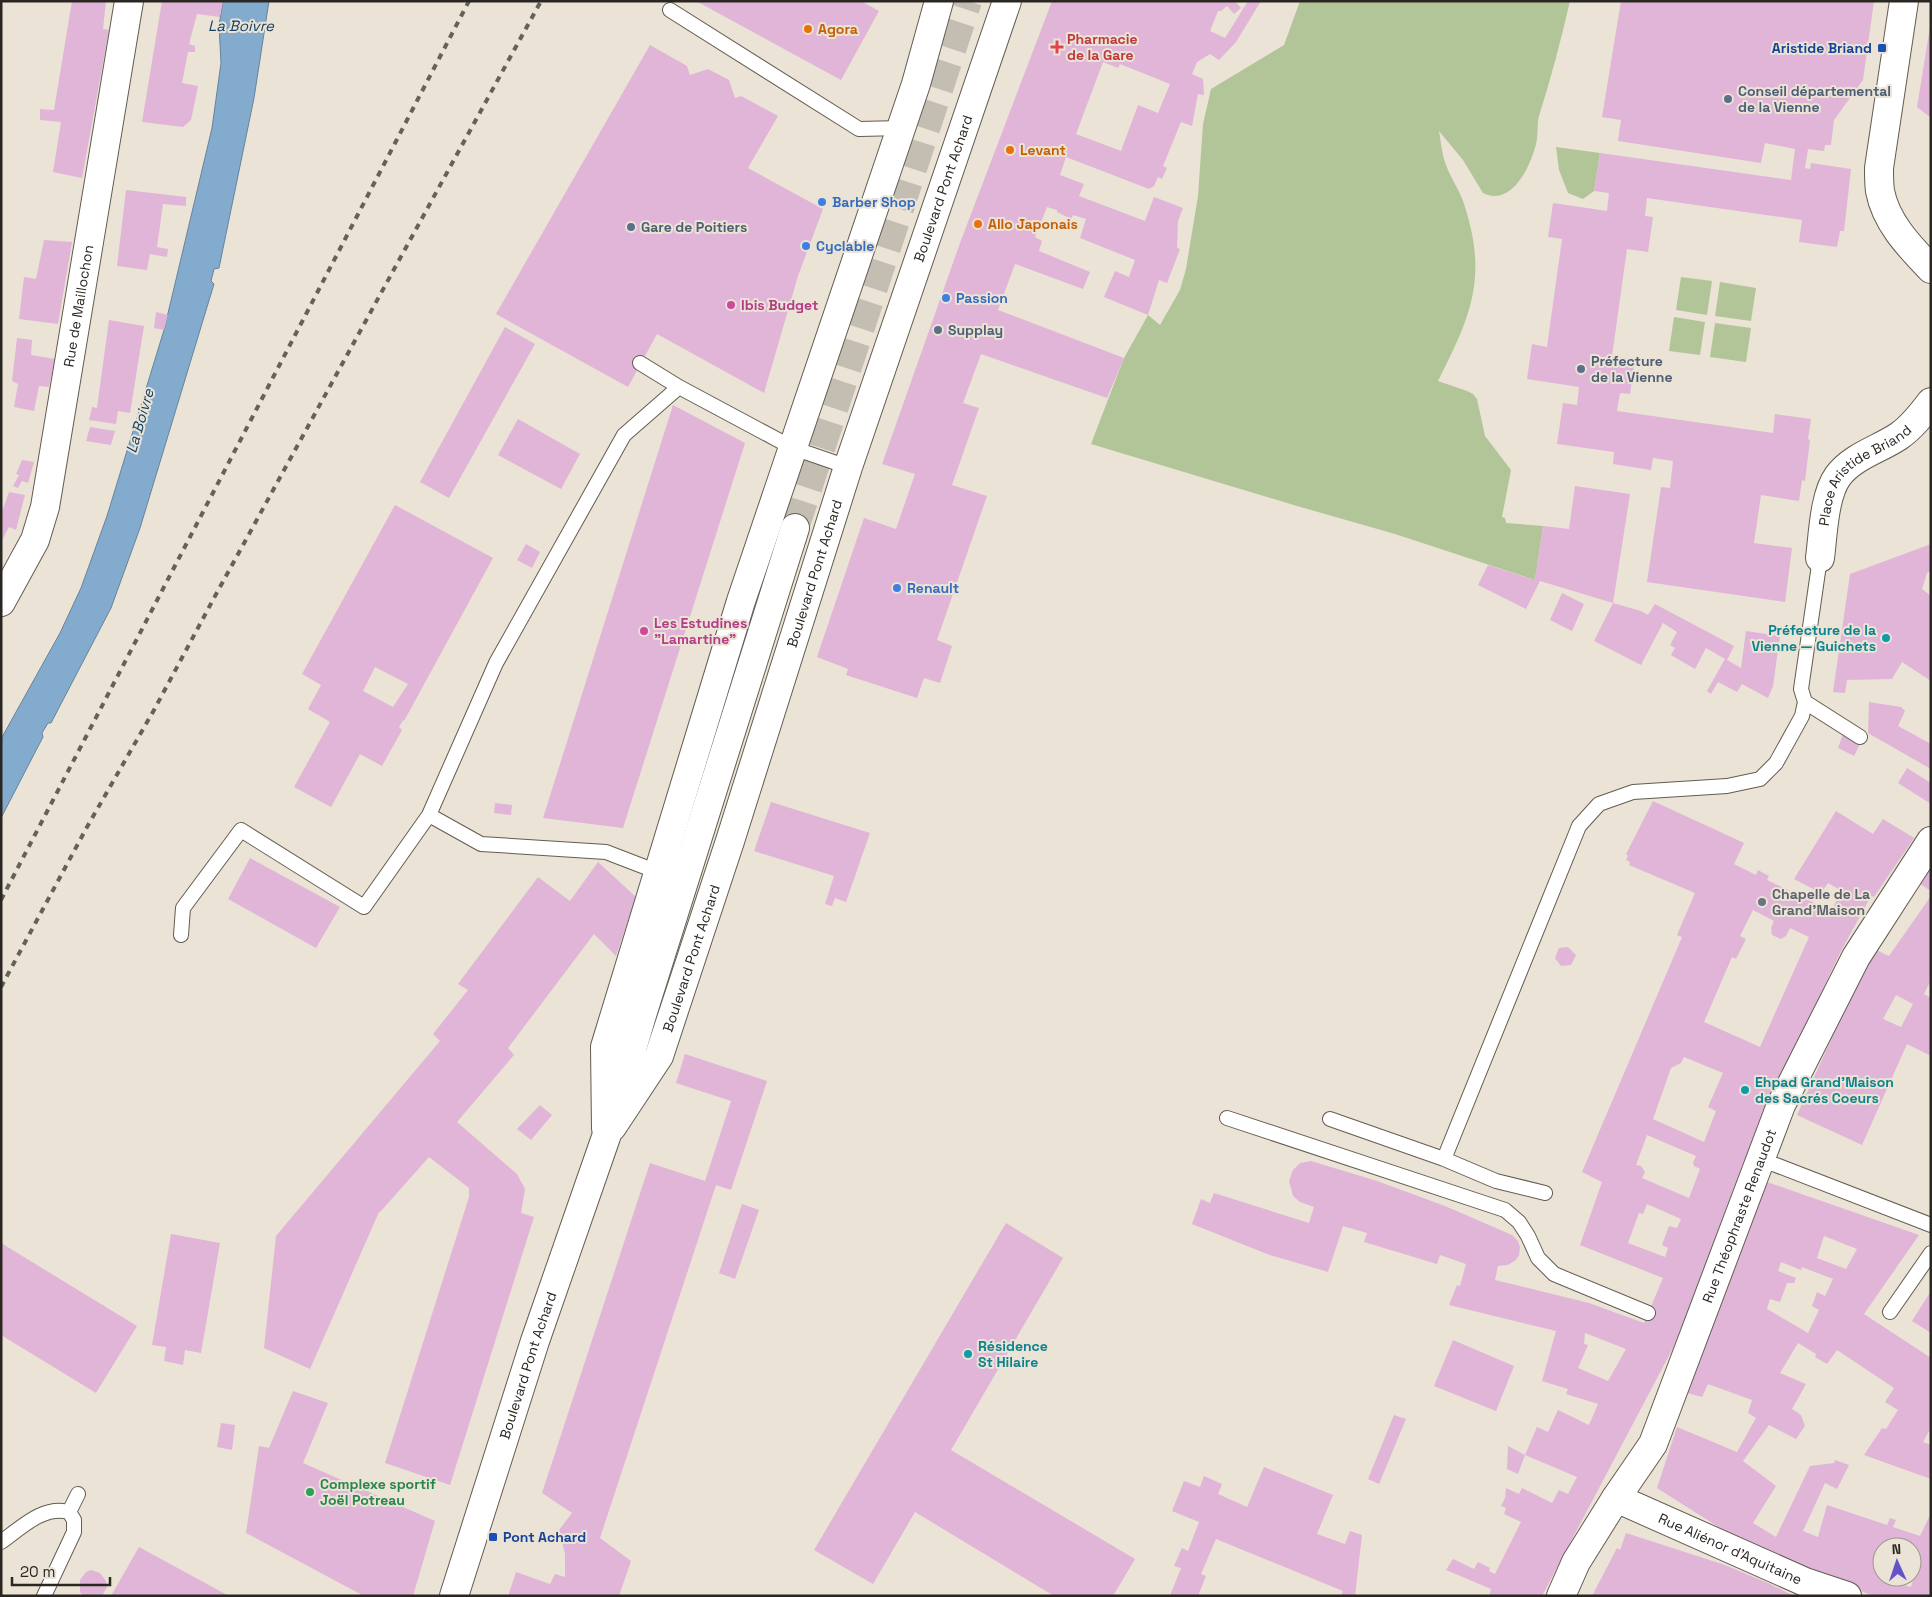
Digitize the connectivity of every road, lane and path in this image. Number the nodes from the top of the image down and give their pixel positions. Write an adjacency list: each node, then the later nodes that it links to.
1 (129, 1): 15 (street, Rue de Maillochon)
2 (939, 1): 6 (street, Boulevard Pont Achard)
3 (1007, 1): 12 (street, Boulevard Pont Achard)
4 (1904, 1): 7 (street)
5 (670, 10): 6 (lane)
6 (902, 128): 11 (street, Boulevard Pont Achard)
7 (1931, 270)
8 (640, 363): 9 (lane)
9 (679, 387): 11 (lane); 18 (lane)
10 (1931, 402): 14 (street, Place Aristide Briand)
11 (793, 448): 12 (lane); 20 (street, Boulevard Pont Achard)
12 (848, 466): 24 (street, Boulevard Pont Achard)
13 (795, 528): 24 (street, Boulevard Pont Achard)
14 (1820, 558): 16 (lane)
15 (1, 602)
16 (1805, 702): 17 (lane); 25 (lane)
17 (1860, 737)
18 (429, 815): 20 (lane); 21 (lane)
19 (1931, 842): 26 (street, Rue Théophraste Renaudot)
20 (658, 872): 24 (street, Boulevard Pont Achard)
21 (181, 936)
22 (1228, 1118): 31 (lane)
23 (1330, 1119): 25 (lane)
24 (606, 1137): 37 (street, Boulevard Pont Achard)
25 (1444, 1159): 27 (lane)
26 (1760, 1161): 28 (lane); 33 (street, Rue Théophraste Renaudot)
27 (1545, 1193)
28 (1931, 1225)
29 (1931, 1253): 30 (lane)
30 (1890, 1312)
31 (1648, 1313)
32 (78, 1494): 34 (lane)
33 (1616, 1498): 38 (street, Rue Théophraste Renaudot); 39 (street, Rue Aliénor d'Aquitaine)
34 (69, 1512): 35 (lane); 36 (lane)
35 (1, 1542)
36 (44, 1596)
37 (454, 1596)
38 (1562, 1596)
39 (1847, 1596)

